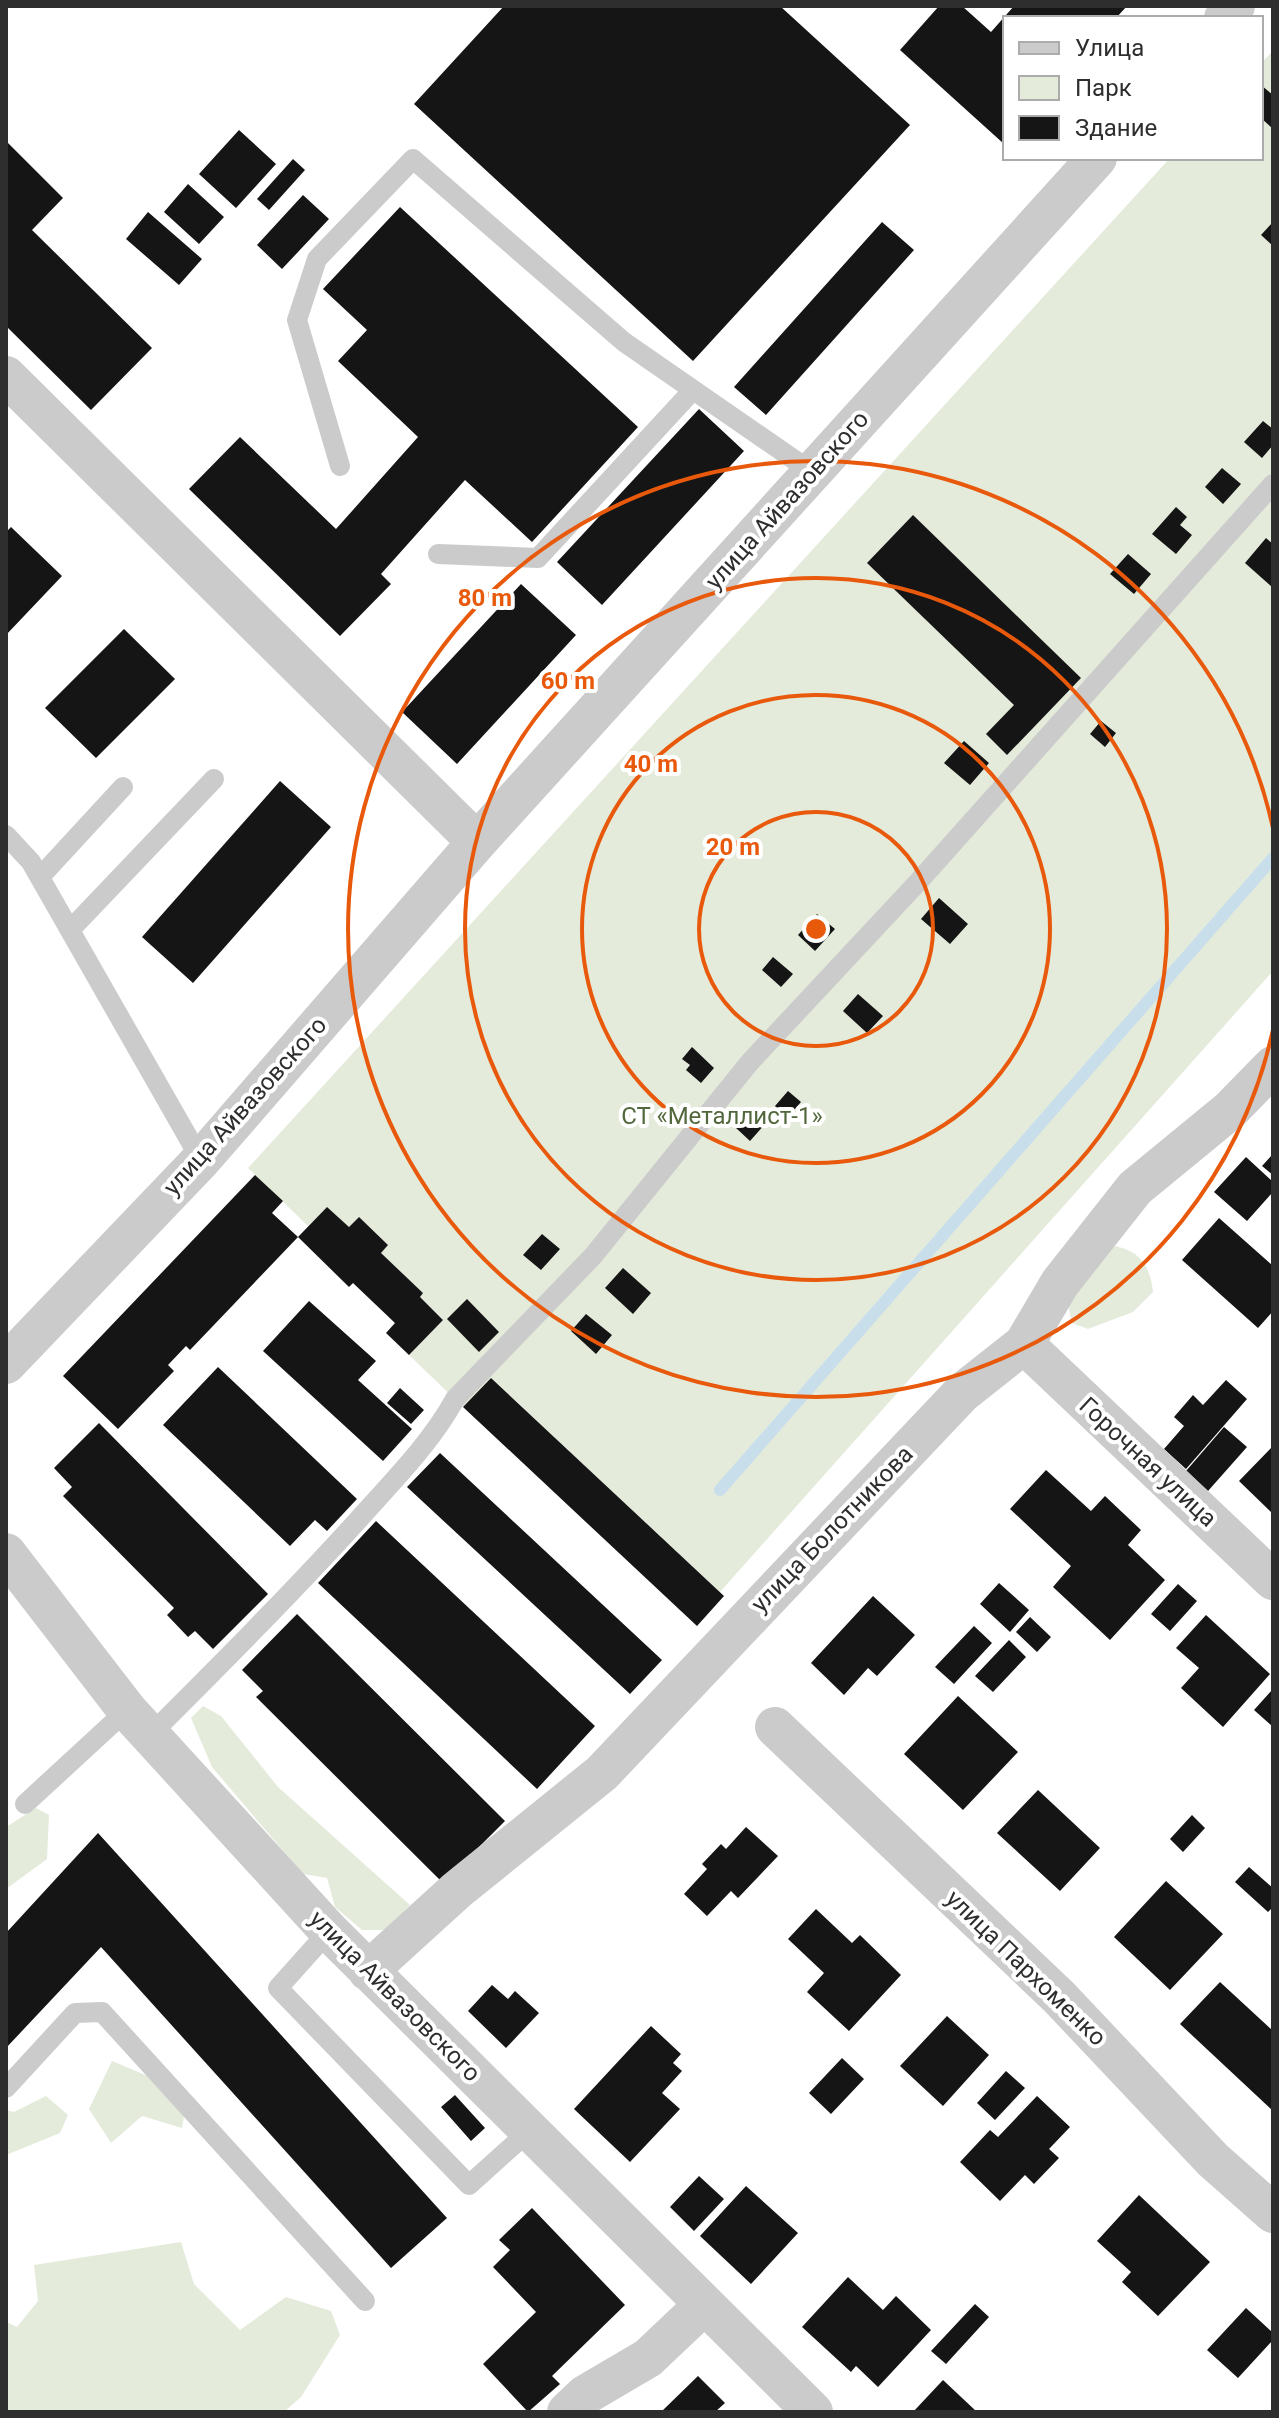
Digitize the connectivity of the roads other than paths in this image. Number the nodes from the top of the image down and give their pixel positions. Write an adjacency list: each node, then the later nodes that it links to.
1 (1095, 160): 5 (street, улица Айвазовского)
2 (6, 376): 11 (street)
3 (693, 390): 4 (lane); 5 (lane); 7 (lane)
4 (340, 466)
5 (812, 472): 11 (street, улица Айвазовского)
6 (1273, 484): 20 (lane)
7 (438, 554)
8 (214, 779): 13 (lane)
9 (123, 787): 12 (lane)
10 (6, 835): 12 (lane)
11 (477, 842): 15 (street, улица Айвазовского)
12 (40, 877): 13 (lane)
13 (70, 930): 15 (lane)
14 (1273, 1066): 16 (street, улица Болотникова)
15 (201, 1160): 17 (street, улица Айвазовского)
16 (1024, 1344): 19 (street, Горочная улица); 24 (street, улица Болотникова)
17 (6, 1364)
18 (6, 1553): 20 (street, улица Айвазовского)
19 (1273, 1580)
20 (139, 1723): 22 (lane); 23 (street, улица Айвазовского)
21 (775, 1727): 27 (street, улица Пархоменко)
22 (25, 1804)
23 (329, 1931): 24 (street, улица Айвазовского); 26 (lane)
24 (368, 1971): 26 (street, улица Айвазовского)
25 (6, 2088): 28 (lane)
26 (529, 2131): 29 (street, улица Айвазовского)
27 (1273, 2213)
28 (365, 2301)
29 (704, 2305): 30 (street); 31 (street, улица Айвазовского)
30 (567, 2412)
31 (813, 2412)

